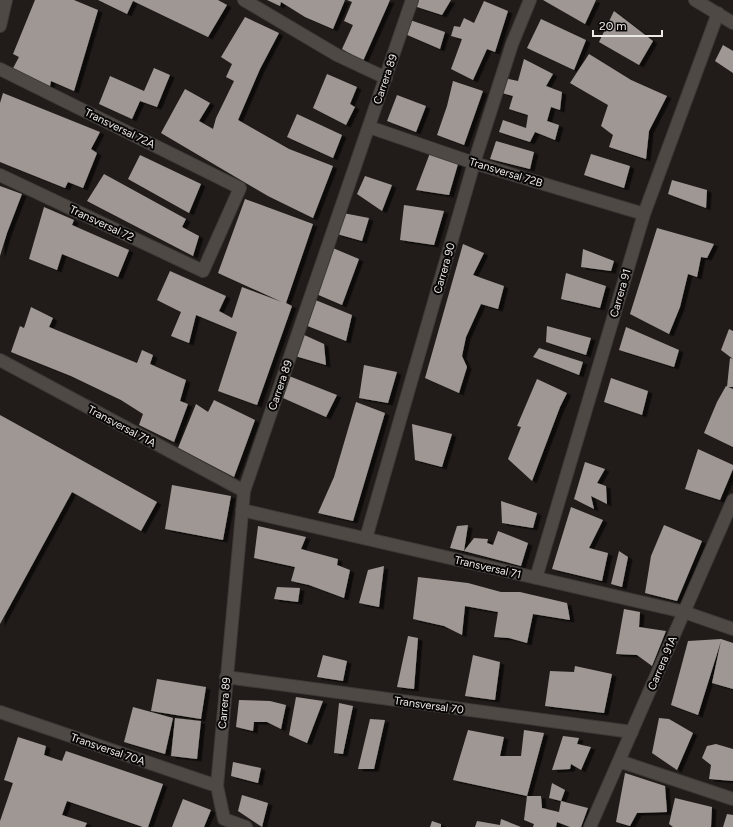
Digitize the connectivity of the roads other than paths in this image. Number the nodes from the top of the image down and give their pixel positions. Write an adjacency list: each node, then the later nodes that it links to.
1 (6, 0): 8 (street)
2 (244, 0): 10 (street)
3 (412, 0): 10 (street, Carrera 89)
4 (530, 0): 12 (street, Carrera 90)
5 (695, 0): 6 (street)
6 (718, 13): 7 (street); 14 (street, Carrera 91)
7 (733, 23)
8 (0, 26)
9 (0, 69): 15 (street, Transversal 72A)
10 (386, 78): 11 (street, Carrera 89)
11 (369, 127): 12 (street, Transversal 72B); 17 (street, Carrera 89)
12 (474, 163): 14 (street, Transversal 72B); 20 (street, Carrera 90)
13 (0, 175): 15 (street, Transversal 72)
14 (644, 214): 21 (street, Carrera 91)
15 (203, 271)
16 (0, 360): 17 (street, Transversal 71A)
17 (244, 491): 19 (street, Carrera 89)
18 (733, 500): 22 (street, Carrera 91A)
19 (242, 510): 20 (street, Transversal 71); 24 (street, Carrera 89)
20 (366, 538): 21 (street, Transversal 71)
21 (536, 578): 22 (street, Transversal 71)
22 (684, 612): 23 (street, Transversal 71); 26 (street, Carrera 91A)
23 (733, 629)
24 (226, 677): 26 (street, Transversal 70); 28 (street, Carrera 89)
25 (0, 712): 28 (street, Transversal 70A)
26 (632, 732): 27 (street, Carrera 91A)
27 (619, 761): 29 (street); 31 (street, Carrera 91A)
28 (217, 786): 30 (street, Carrera 89)
29 (733, 799)
30 (246, 827)
31 (590, 827)

